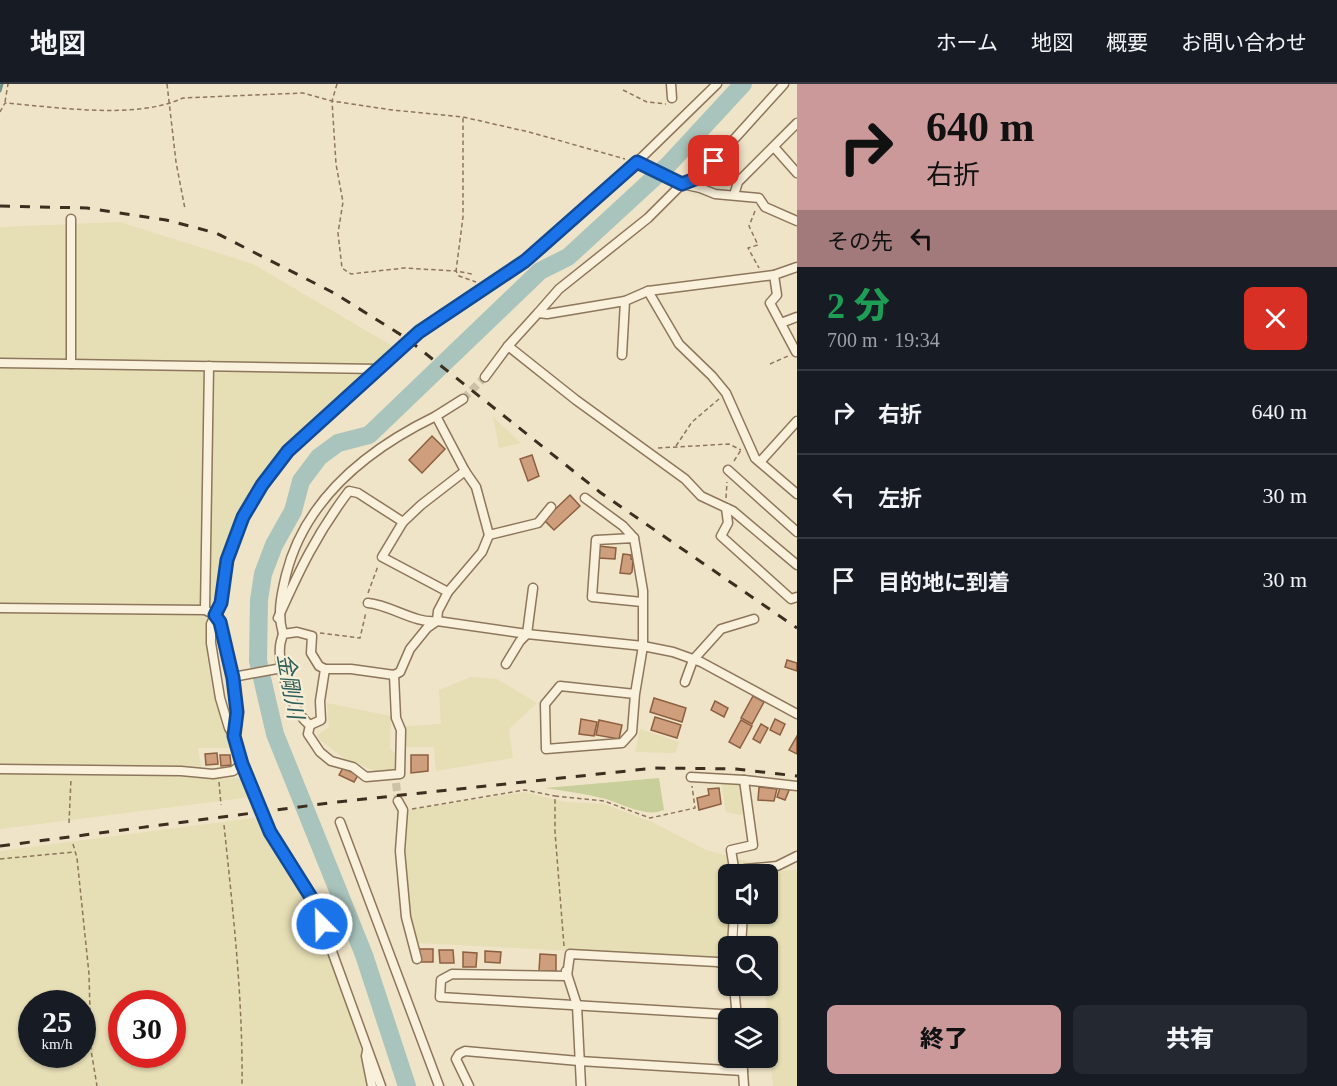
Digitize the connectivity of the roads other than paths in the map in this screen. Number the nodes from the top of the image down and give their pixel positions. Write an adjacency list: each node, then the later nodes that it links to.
1 (671, 84): 4 (street)
2 (717, 84): 7 (street)
3 (784, 84): 9 (street)
4 (672, 98)
5 (797, 123): 6 (street)
6 (774, 147): 8 (street); 10 (street)
7 (637, 162): 9 (street); 26 (street)
8 (797, 173)
9 (682, 184): 10 (street); 17 (street)
10 (735, 195): 12 (street)
11 (71, 219): 24 (street)
12 (797, 220)
13 (797, 267): 14 (street)
14 (774, 275): 15 (street); 19 (street)
15 (648, 291): 16 (street); 31 (street)
16 (625, 301): 17 (street); 22 (street)
17 (538, 312): 20 (street)
18 (797, 317): 19 (street)
19 (781, 323): 21 (street)
20 (508, 346): 27 (street); 37 (street)
21 (796, 352)
22 (622, 355)
23 (0, 363): 24 (street)
24 (71, 364): 25 (street)
25 (209, 366): 26 (street); 49 (street)
26 (378, 369): 50 (street)
27 (485, 376)
28 (463, 399): 29 (street)
29 (436, 416): 33 (street); 51 (street)
30 (797, 421): 31 (street)
31 (757, 460): 34 (street)
32 (728, 470): 39 (street)
33 (465, 471): 38 (street); 40 (street)
34 (797, 495)
35 (585, 498): 41 (street)
36 (551, 507): 40 (street)
37 (726, 508): 42 (street); 45 (street)
38 (403, 522): 44 (street); 51 (street)
39 (797, 532)
40 (489, 535): 44 (street)
41 (634, 538): 46 (street); 46 (street)
42 (797, 565)
43 (533, 588): 55 (street)
44 (448, 592): 53 (street)
45 (797, 597)
46 (642, 602): 56 (street)
47 (368, 603): 53 (street)
48 (0, 608): 49 (street)
49 (205, 610): 50 (street)
50 (215, 615): 62 (street); 67 (street)
51 (278, 618): 54 (street)
52 (754, 619): 57 (street)
53 (437, 621): 55 (street); 61 (street)
54 (284, 634): 59 (street); 60 (street)
55 (527, 634): 56 (street); 58 (street)
56 (643, 646): 57 (street); 64 (street)
57 (693, 660): 63 (street); 65 (street)
58 (506, 664)
59 (282, 668): 62 (street); 66 (street)
60 (325, 669): 61 (street); 66 (street)
61 (393, 675): 70 (street)
62 (237, 677): 67 (street)
63 (685, 682)
64 (635, 694): 64 (street)
65 (797, 714)
66 (310, 725): 70 (street)
67 (234, 736): 68 (street)
68 (242, 764): 69 (street); 86 (street)
69 (0, 769)
70 (400, 774): 73 (street)
71 (691, 777): 72 (street)
72 (744, 780): 74 (street); 78 (street)
73 (396, 783)
74 (797, 786)
75 (398, 801): 81 (street)
76 (340, 822): 92 (street)
77 (797, 856): 79 (street)
78 (733, 864)
79 (778, 866)
80 (565, 953): 83 (street)
81 (417, 959)
82 (718, 962): 83 (street)
83 (567, 976): 84 (street); 84 (street)
84 (578, 1005): 85 (street); 87 (street)
85 (718, 1016)
86 (368, 1047): 90 (street); 91 (street)
87 (579, 1061): 89 (street); 93 (street); 94 (street)
88 (743, 1068): 89 (street)
89 (743, 1071): 95 (street)
90 (372, 1086)
91 (381, 1086)
92 (439, 1086)
93 (470, 1086)
94 (581, 1086)
95 (744, 1086)

